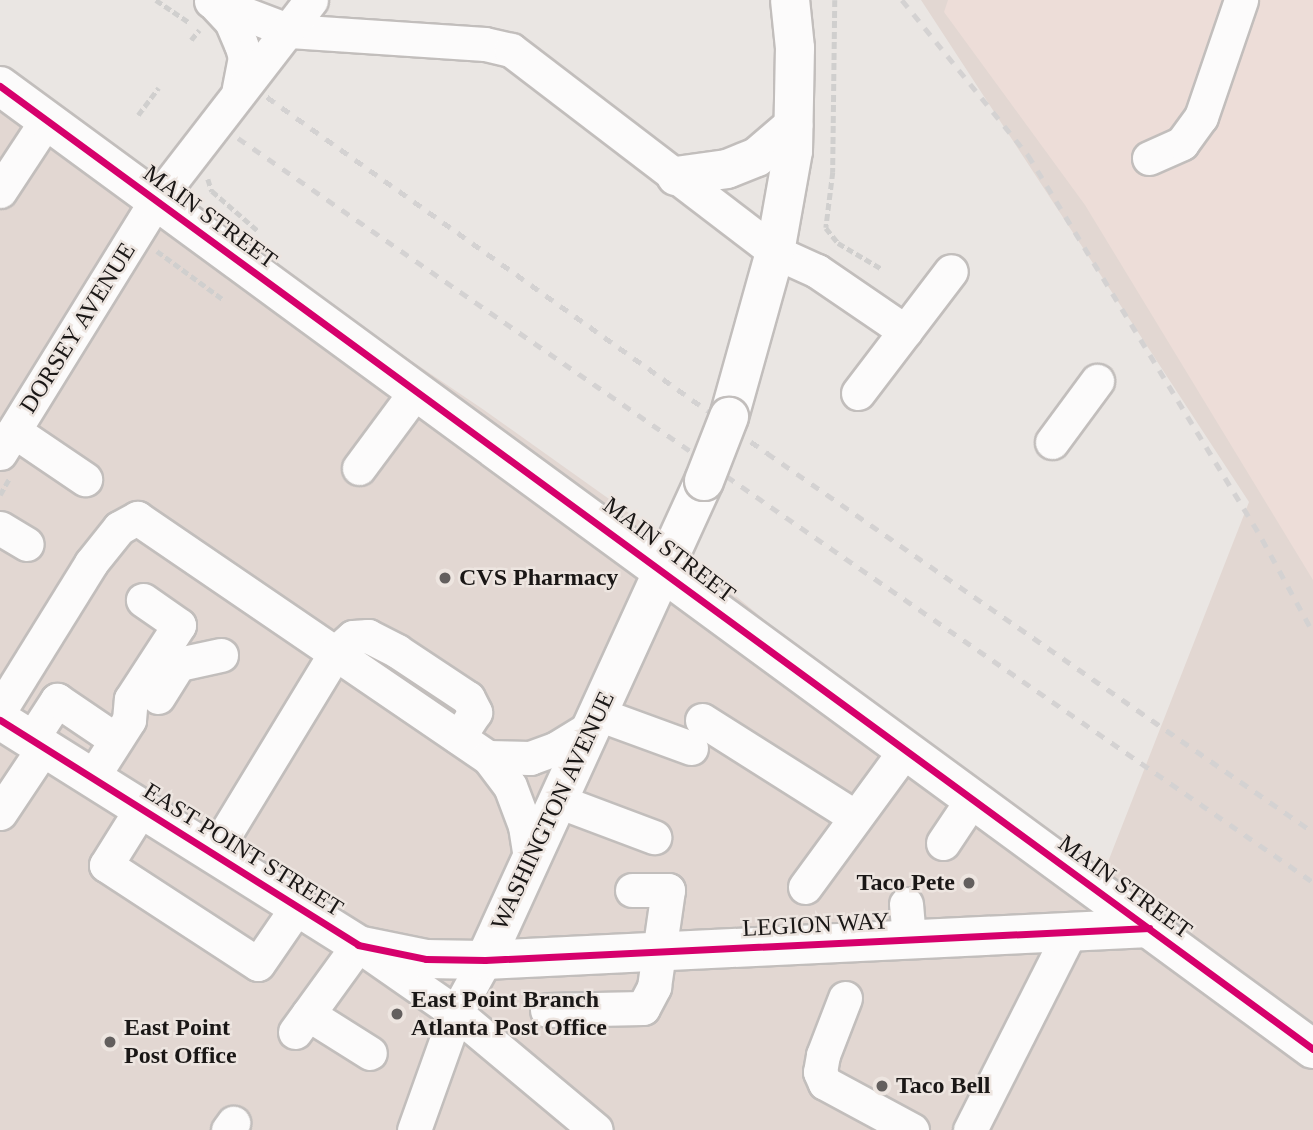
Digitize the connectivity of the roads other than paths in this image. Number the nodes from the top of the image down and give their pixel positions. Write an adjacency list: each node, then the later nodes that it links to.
1 (311, 0): 5 (street, DORSEY AVENUE)
2 (790, 0): 9 (main road, WASHINGTON AVENUE)
3 (1241, 0): 10 (street)
4 (207, 10): 5 (street); 7 (street)
5 (290, 31): 7 (street, DORSEY AVENUE); 12 (street)
6 (0, 86): 8 (main road, MAIN STREET)
7 (239, 89): 13 (street, DORSEY AVENUE)
8 (46, 121): 11 (street); 13 (main road, MAIN STREET)
9 (793, 126): 12 (main road); 14 (main road, WASHINGTON AVENUE)
10 (1149, 158)
11 (5, 173)
12 (676, 176): 14 (street)
13 (155, 202): 18 (main road, MAIN STREET); 20 (street, DORSEY AVENUE)
14 (775, 253): 16 (street); 24 (main road, WASHINGTON AVENUE, bridge)
15 (950, 271): 16 (street)
16 (905, 331): 19 (street)
17 (1097, 381): 21 (street)
18 (416, 391): 22 (street); 24 (main road, MAIN STREET)
19 (858, 393)
20 (10, 428): 23 (street)
21 (1052, 442)
22 (359, 468)
23 (85, 479)
24 (663, 570): 29 (main road, WASHINGTON AVENUE); 32 (main road, MAIN STREET)
25 (143, 600): 30 (street)
26 (335, 653): 28 (street); 33 (street); 42 (street)
27 (220, 655): 30 (street)
28 (0, 710)
29 (595, 721): 33 (street); 36 (main road, WASHINGTON AVENUE); 39 (street)
30 (123, 730): 31 (street); 34 (street)
31 (25, 736): 34 (main road, EAST POINT STREET); 38 (street)
32 (906, 749): 35 (main road, MAIN STREET); 39 (street)
33 (488, 757): 43 (street)
34 (92, 778): 37 (main road, EAST POINT STREET)
35 (973, 798): 41 (street); 47 (main road, MAIN STREET)
36 (558, 801): 40 (street); 43 (main road, WASHINGTON AVENUE)
37 (141, 809): 42 (main road, EAST POINT STREET); 46 (street)
38 (0, 813)
39 (854, 816): 44 (street)
40 (654, 837)
41 (943, 843)
42 (213, 854): 46 (main road, EAST POINT STREET)
43 (530, 862): 51 (main road, WASHINGTON AVENUE)
44 (805, 887)
45 (632, 890): 50 (street)
46 (297, 907): 49 (main road, EAST POINT STREET)
47 (1149, 928): 48 (main road, LEGION WAY); 55 (main road, MAIN STREET)
48 (1070, 932): 50 (main road, LEGION WAY); 60 (street)
49 (358, 945): 51 (main road, EAST POINT STREET); 54 (street, EAST POINT STREET); 56 (street)
50 (660, 952): 51 (main road, LEGION WAY); 53 (street)
51 (485, 960): 54 (street, WASHINGTON AVENUE)
52 (845, 998): 59 (street)
53 (547, 1010)
54 (456, 1013): 57 (street, EAST POINT STREET); 58 (street, WASHINGTON AVENUE)
55 (1313, 1049)
56 (370, 1053)
57 (587, 1127)
58 (414, 1130)
59 (912, 1130)
60 (970, 1130)

